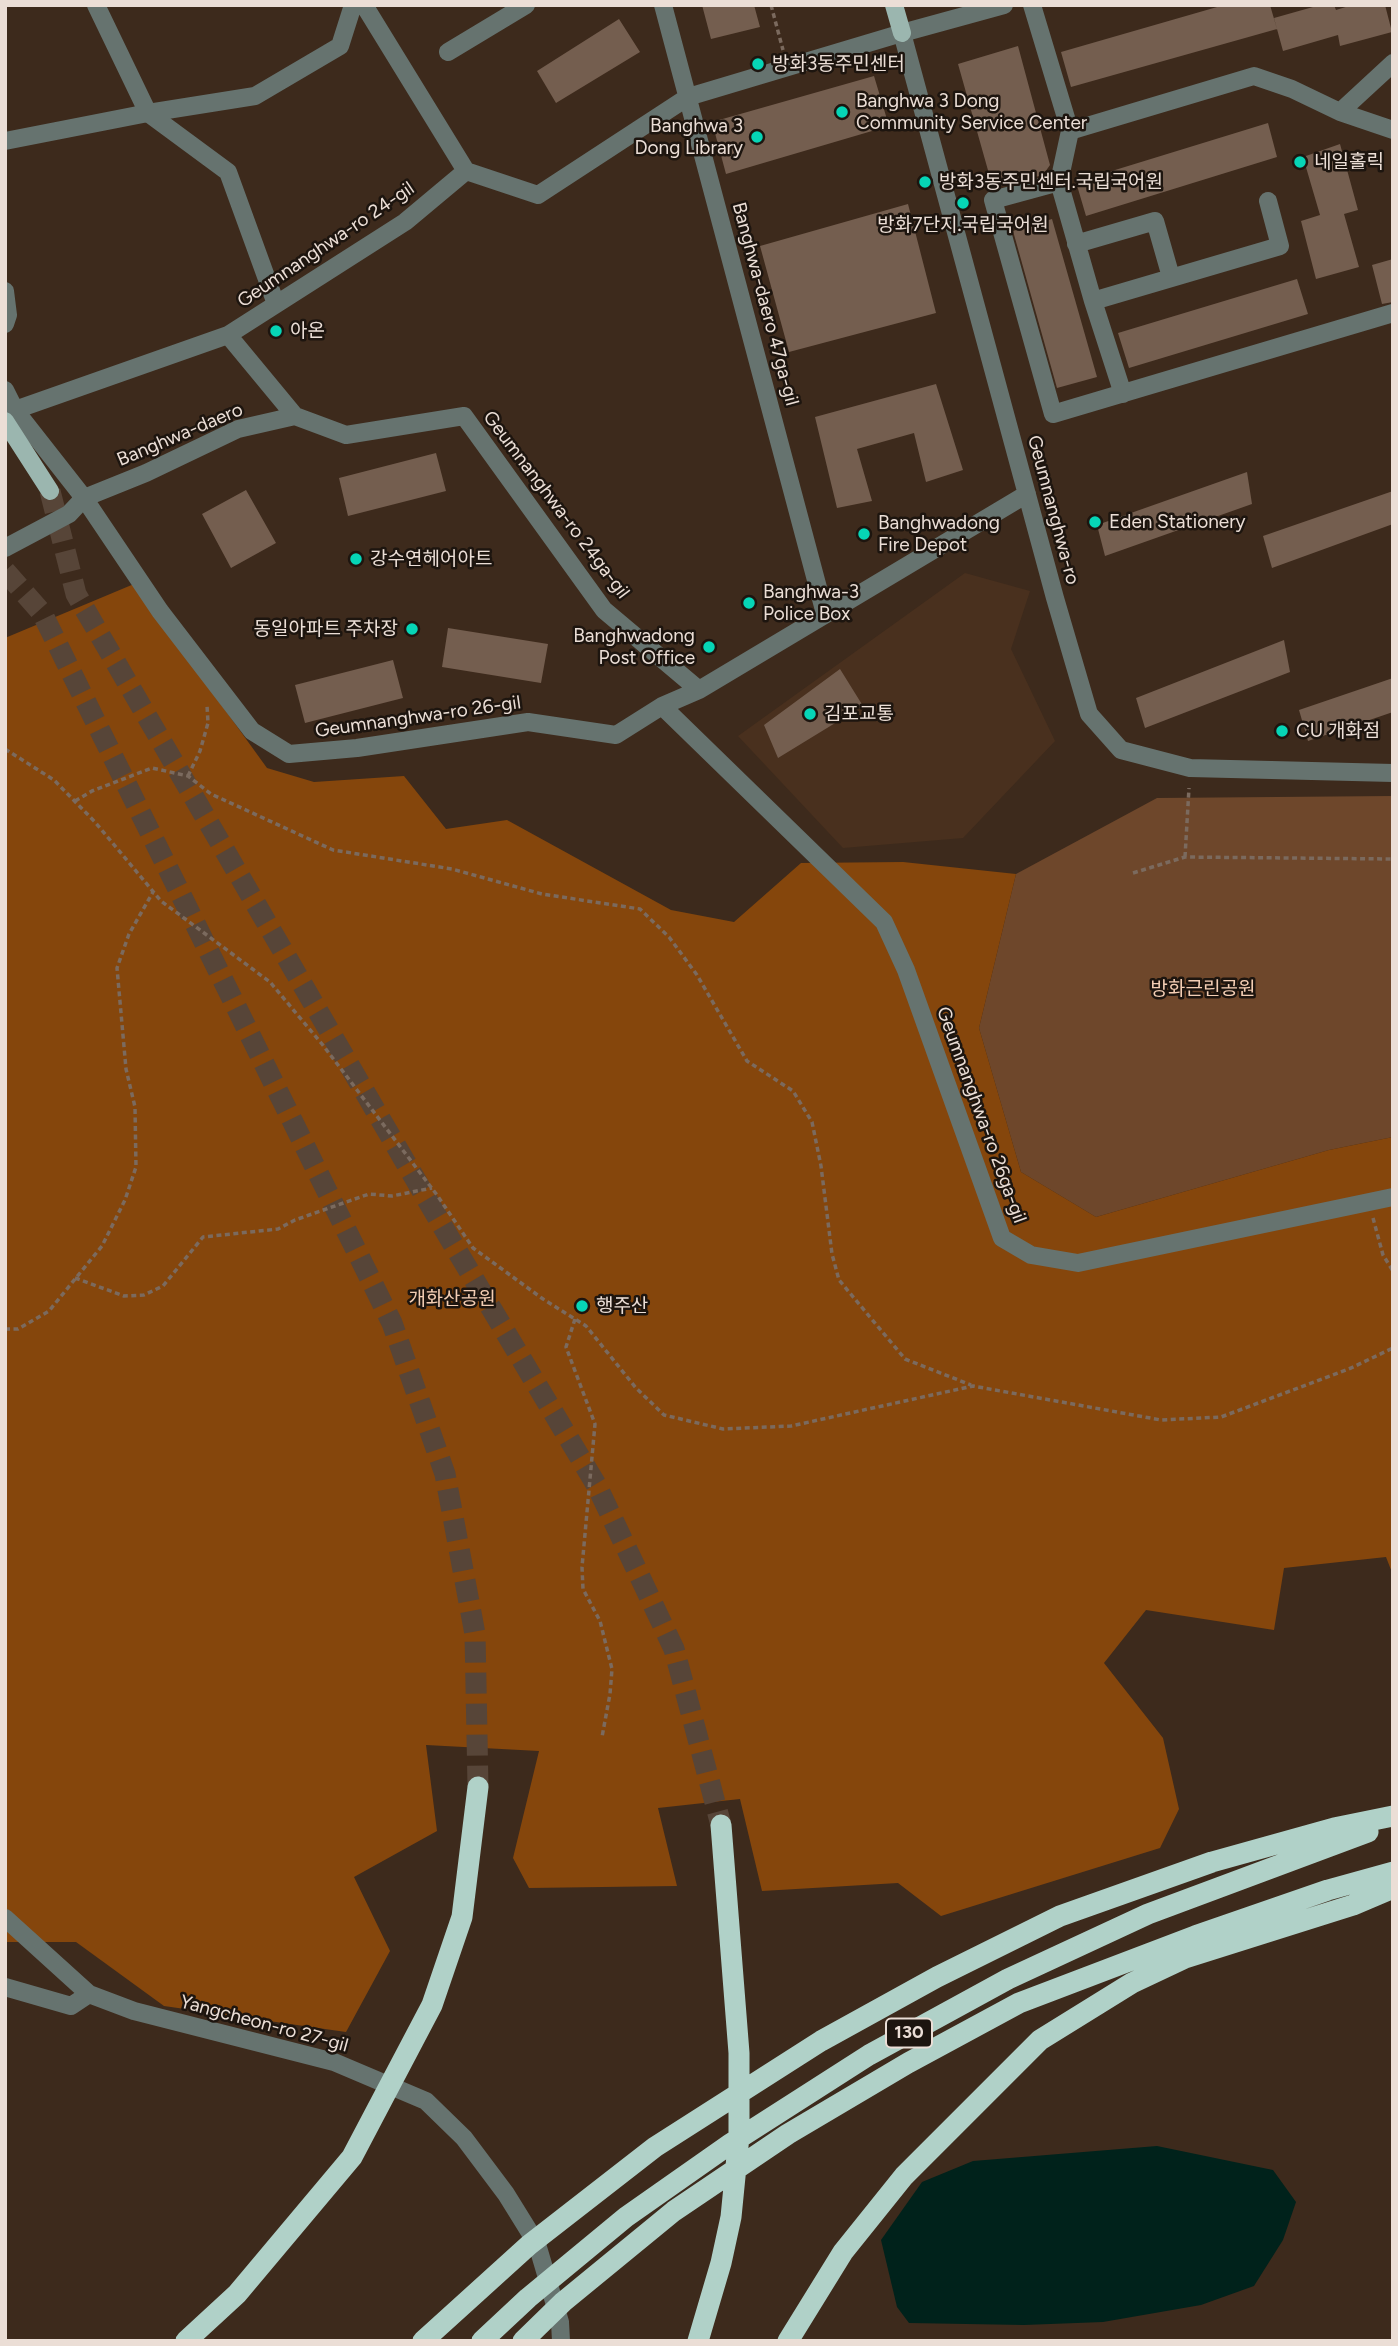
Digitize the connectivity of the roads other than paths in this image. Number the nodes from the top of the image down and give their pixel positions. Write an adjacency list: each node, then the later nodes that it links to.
1 (96, 5): 14 (street)
2 (353, 5): 14 (street)
3 (364, 5): 18 (street)
4 (526, 5): 10 (street)
5 (663, 5): 12 (street, Banghwa-daero 47ga-gil)
6 (894, 5): 9 (main road, Geumnanghwa-ro)
7 (1004, 5): 9 (street)
8 (1032, 5): 16 (street)
9 (902, 33): 12 (street); 34 (street, Geumnanghwa-ro)
10 (448, 52)
11 (1393, 63): 13 (street)
12 (688, 97): 18 (street); 37 (street, Banghwa-daero 47ga-gil)
13 (1340, 112): 15 (street); 16 (street)
14 (148, 113): 17 (street); 25 (street)
15 (1393, 130)
16 (1070, 131): 19 (street)
17 (5, 141)
18 (466, 171): 25 (street, Geumnanghwa-ro 24-gil)
19 (1059, 182): 21 (street); 30 (street)
20 (1268, 201): 22 (street)
21 (1076, 244): 22 (street); 24 (street)
22 (1171, 278): 24 (street)
23 (5, 291): 27 (street)
24 (1093, 301): 30 (street)
25 (276, 304): 28 (street, Geumnanghwa-ro 24-gil)
26 (1393, 313): 30 (street)
27 (5, 324)
28 (228, 335): 31 (street); 32 (street, Geumnanghwa-ro 24ga-gil)
29 (5, 390): 31 (street, Geumnanghwa-ro 26-gil)
30 (1123, 394)
31 (10, 416): 33 (main road); 35 (street, Geumnanghwa-ro 26-gil)
32 (295, 416): 35 (street, Banghwa-daero); 38 (street, Geumnanghwa-ro 24ga-gil)
33 (50, 491)
34 (1027, 494): 37 (street, Geumnanghwa-ro 26-gil); 40 (street, Geumnanghwa-ro)
35 (84, 498): 36 (street, Banghwa-daero); 39 (street, Geumnanghwa-ro 26-gil)
36 (5, 548)
37 (825, 614): 38 (street, Geumnanghwa-ro 26-gil)
38 (699, 690): 39 (street, Geumnanghwa-ro 26-gil)
39 (663, 706): 41 (street, Geumnanghwa-ro 26ga-gil)
40 (1393, 773)
41 (1393, 1197)
42 (478, 1787): 51 (highway)
43 (1393, 1816): 52 (highway)
44 (1393, 1823): 53 (highway, 130)
45 (722, 1825): 56 (highway)
46 (1393, 1872): 54 (highway, 130)
47 (1393, 1888): 57 (highway)
48 (5, 1917): 50 (street, Yangcheon-ro 27-gil)
49 (5, 1987): 50 (street)
50 (89, 1994): 55 (street, Yangcheon-ro 27-gil)
51 (187, 2341)
52 (423, 2341)
53 (482, 2341)
54 (523, 2341)
55 (561, 2341)
56 (698, 2341)
57 (788, 2341)

